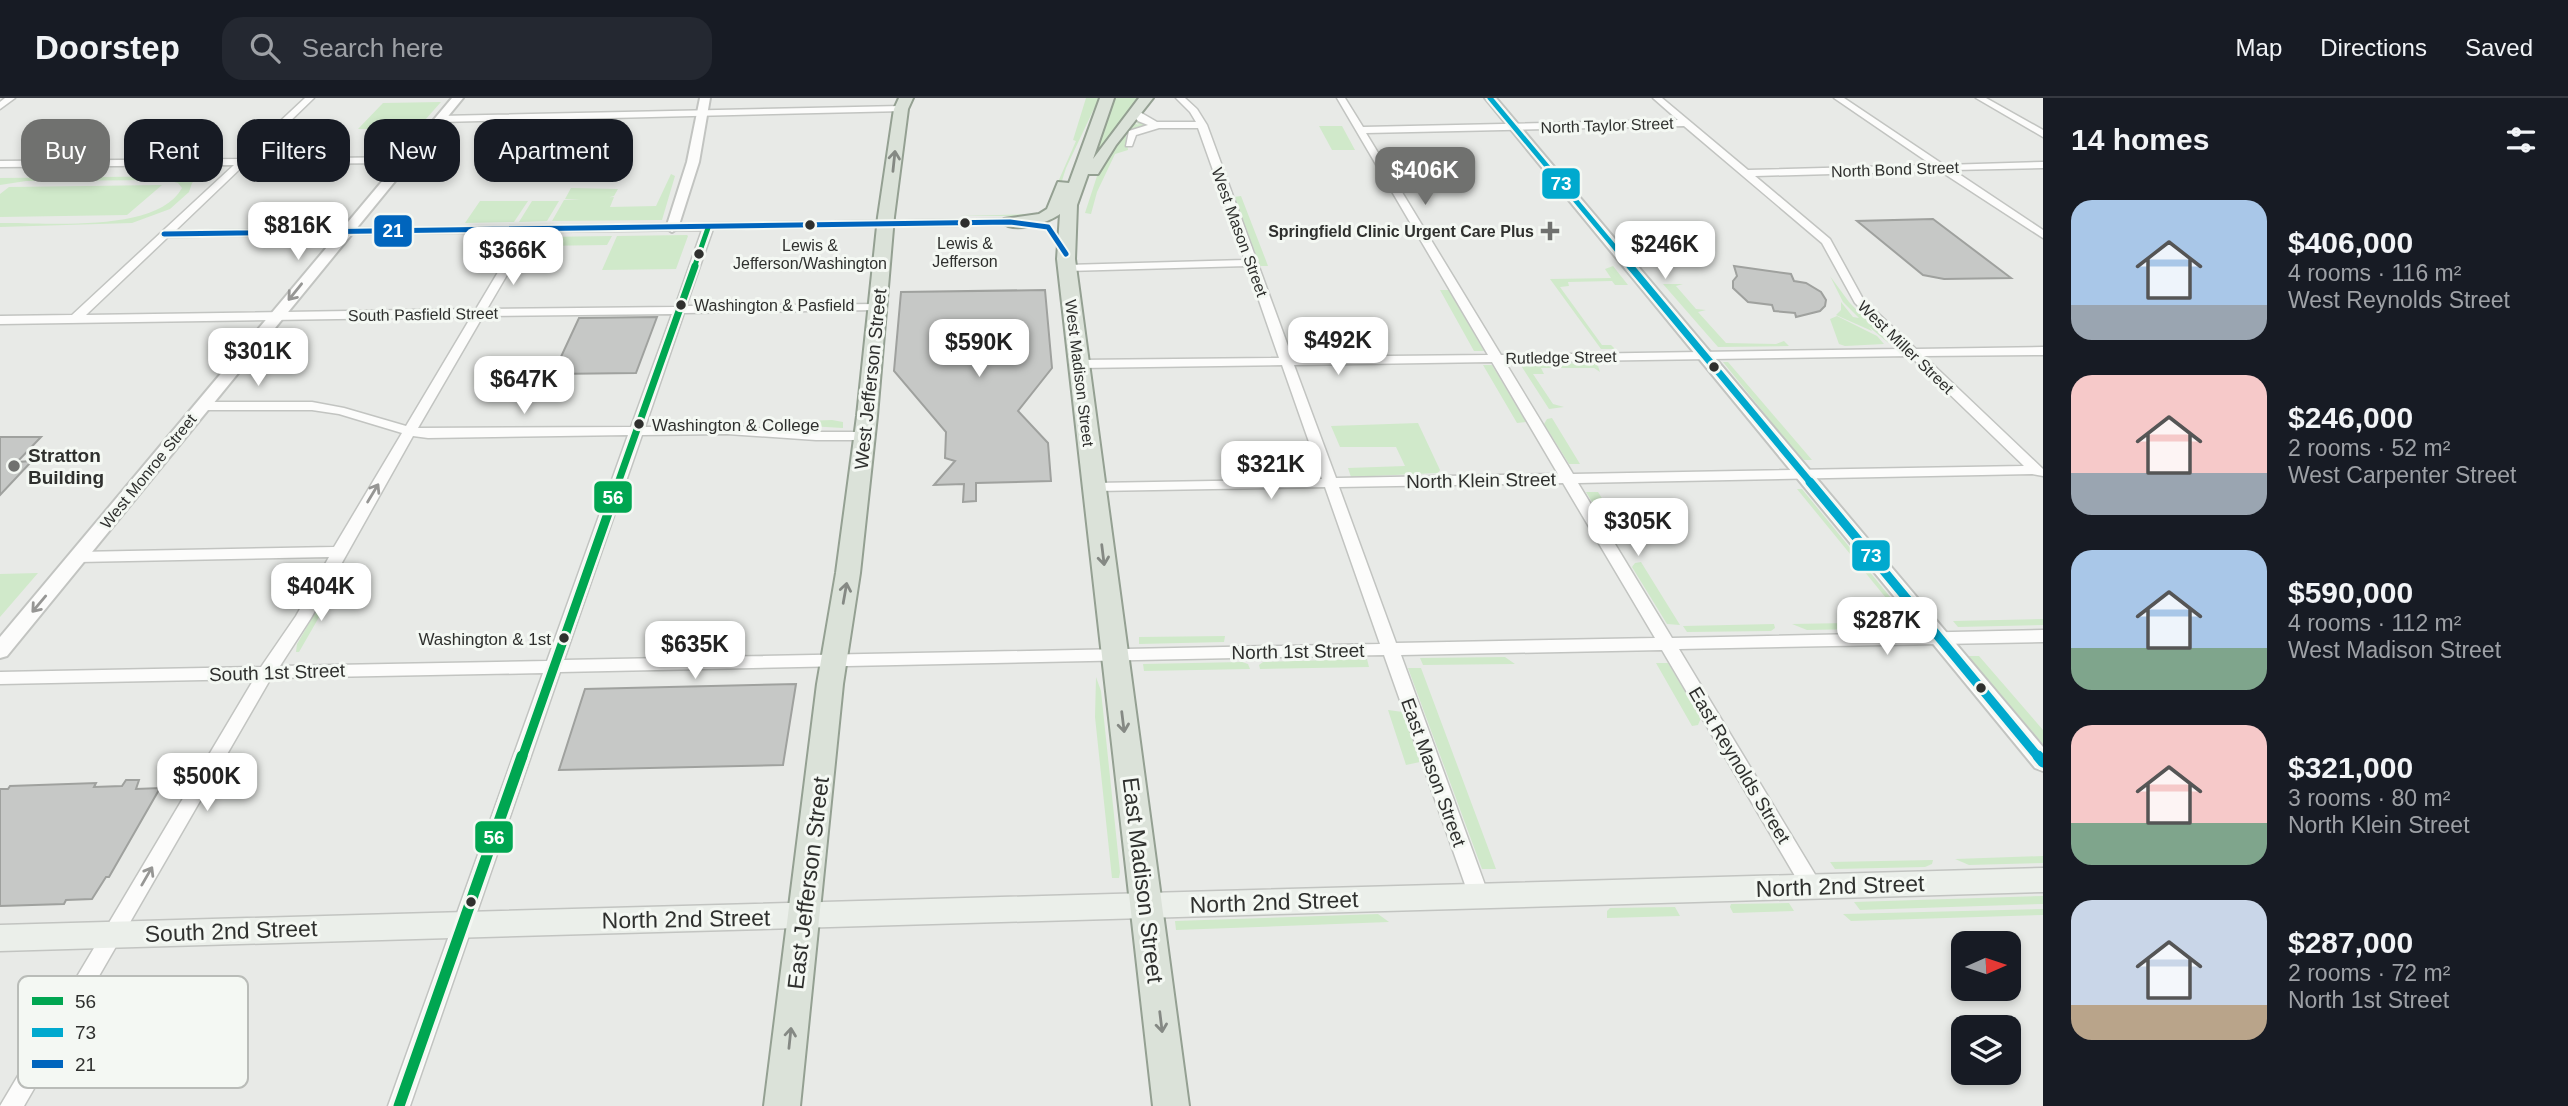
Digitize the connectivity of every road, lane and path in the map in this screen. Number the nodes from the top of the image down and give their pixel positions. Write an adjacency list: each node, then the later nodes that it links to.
1 (11, 98): 14 (street)
2 (310, 98): 17 (street)
3 (458, 98): 18 (street, West Monroe Street)
4 (705, 98): 15 (street)
5 (1146, 98): 16 (main road)
6 (1180, 98): 20 (street, West Mason Street)
7 (1341, 98): 23 (street, East Reynolds Street)
8 (1490, 98): 22 (street)
9 (1657, 98): 19 (street, West Miller Street)
10 (1838, 98): 30 (street)
11 (1980, 98): 24 (street)
12 (1107, 99): 33 (main road); 41 (main road, West Madison Street)
13 (903, 103): 15 (street); 34 (main road, West Jefferson Street, one-way to 13)
14 (0, 106)
15 (701, 113): 18 (street); 35 (street)
16 (1135, 113): 21 (street); 41 (main road)
17 (288, 119)
18 (440, 119)
19 (1686, 122): 22 (street, North Taylor Street); 31 (street, West Miller Street)
20 (1202, 125): 21 (street); 42 (street, West Mason Street)
21 (1158, 126): 25 (street)
22 (1515, 127): 23 (street, North Taylor Street); 51 (street)
23 (1360, 130): 52 (street, East Reynolds Street)
24 (2043, 134)
25 (1129, 144)
26 (237, 162): 27 (street)
27 (0, 164)
28 (2043, 165): 30 (street, North Bond Street)
29 (237, 167): 39 (street)
30 (1944, 168): 31 (street, North Bond Street); 40 (street)
31 (1748, 173): 50 (street, West Miller Street)
32 (389, 182): 38 (street, West Monroe Street)
33 (1010, 222): 34 (street); 41 (main road)
34 (885, 225): 36 (street); 43 (main road, West Jefferson Street)
35 (672, 228): 36 (street); 37 (street)
36 (708, 228): 44 (street)
37 (528, 230): 38 (street); 45 (street)
38 (347, 232): 39 (street); 46 (street, West Monroe Street, one-way to 46)
39 (164, 234): 47 (street)
40 (2043, 235)
41 (1067, 261): 42 (street); 54 (main road, West Madison Street)
42 (1252, 263): 53 (street, West Mason Street)
43 (877, 307): 44 (street, South Pasfield Street); 58 (main road, West Jefferson Street)
44 (679, 310): 45 (street, South Pasfield Street); 57 (street)
45 (480, 313): 46 (street, South Pasfield Street); 56 (street)
46 (276, 316): 47 (street, South Pasfield Street); 55 (street, West Monroe Street)
47 (75, 319): 48 (street, South Pasfield Street)
48 (0, 320)
49 (2043, 351): 50 (street, Rutledge Street)
50 (1911, 352): 51 (street, Rutledge Street); 59 (street, West Miller Street)
51 (1704, 355): 52 (street, Rutledge Street); 60 (street)
52 (1496, 358): 53 (street, Rutledge Street); 61 (street, East Reynolds Street)
53 (1286, 361): 54 (street, Rutledge Street); 62 (street, West Mason Street)
54 (1079, 364): 63 (main road, West Madison Street)
55 (201, 406): 56 (street); 65 (street, West Monroe Street)
56 (410, 430): 57 (street); 64 (street, one-way to 56)
57 (635, 431): 58 (street); 73 (street)
58 (865, 436): 72 (main road, West Jefferson Street, one-way to 58)
59 (2039, 473): 60 (street, North Klein Street)
60 (1802, 474): 61 (street, North Klein Street); 67 (street)
61 (1570, 478): 62 (street, North Klein Street); 68 (street, East Reynolds Street)
62 (1330, 482): 63 (street, North Klein Street); 69 (street, West Mason Street)
63 (1095, 487): 71 (main road, West Madison Street, one-way to 71)
64 (340, 552): 65 (street); 74 (street)
65 (78, 557): 70 (street, West Monroe Street, one-way to 70)
66 (2043, 636): 67 (street, North 1st Street)
67 (1939, 638): 68 (street, North 1st Street); 76 (street)
68 (1668, 643): 69 (street, North 1st Street); 78 (street, East Reynolds Street)
69 (1390, 648): 71 (street, North 1st Street); 79 (street, East Mason Street)
70 (0, 651)
71 (1114, 654): 72 (street, North 1st Street); 80 (main road, East Madison Street, one-way to 80)
72 (834, 660): 73 (street, North 1st Street); 81 (main road, East Jefferson Street)
73 (553, 666): 74 (street, South 1st Street); 82 (street)
74 (267, 671): 75 (street, South 1st Street); 83 (street, one-way to 74)
75 (0, 678)
76 (2043, 762)
77 (2043, 880): 78 (main road, North 2nd Street)
78 (1812, 887): 79 (main road, North 2nd Street)
79 (1479, 896): 80 (main road, North 2nd Street)
80 (1146, 905): 81 (main road, North 2nd Street); 90 (main road, East Madison Street, one-way to 90)
81 (803, 916): 82 (main road, North 2nd Street); 89 (main road, East Jefferson Street, one-way to 81)
82 (462, 925): 83 (main road, South 2nd Street); 88 (street)
83 (112, 934): 84 (main road, South 2nd Street); 85 (street)
84 (0, 938)
85 (87, 976)
86 (22, 1088): 87 (street)
87 (11, 1106)
88 (399, 1106)
89 (782, 1106)
90 (1171, 1106)

